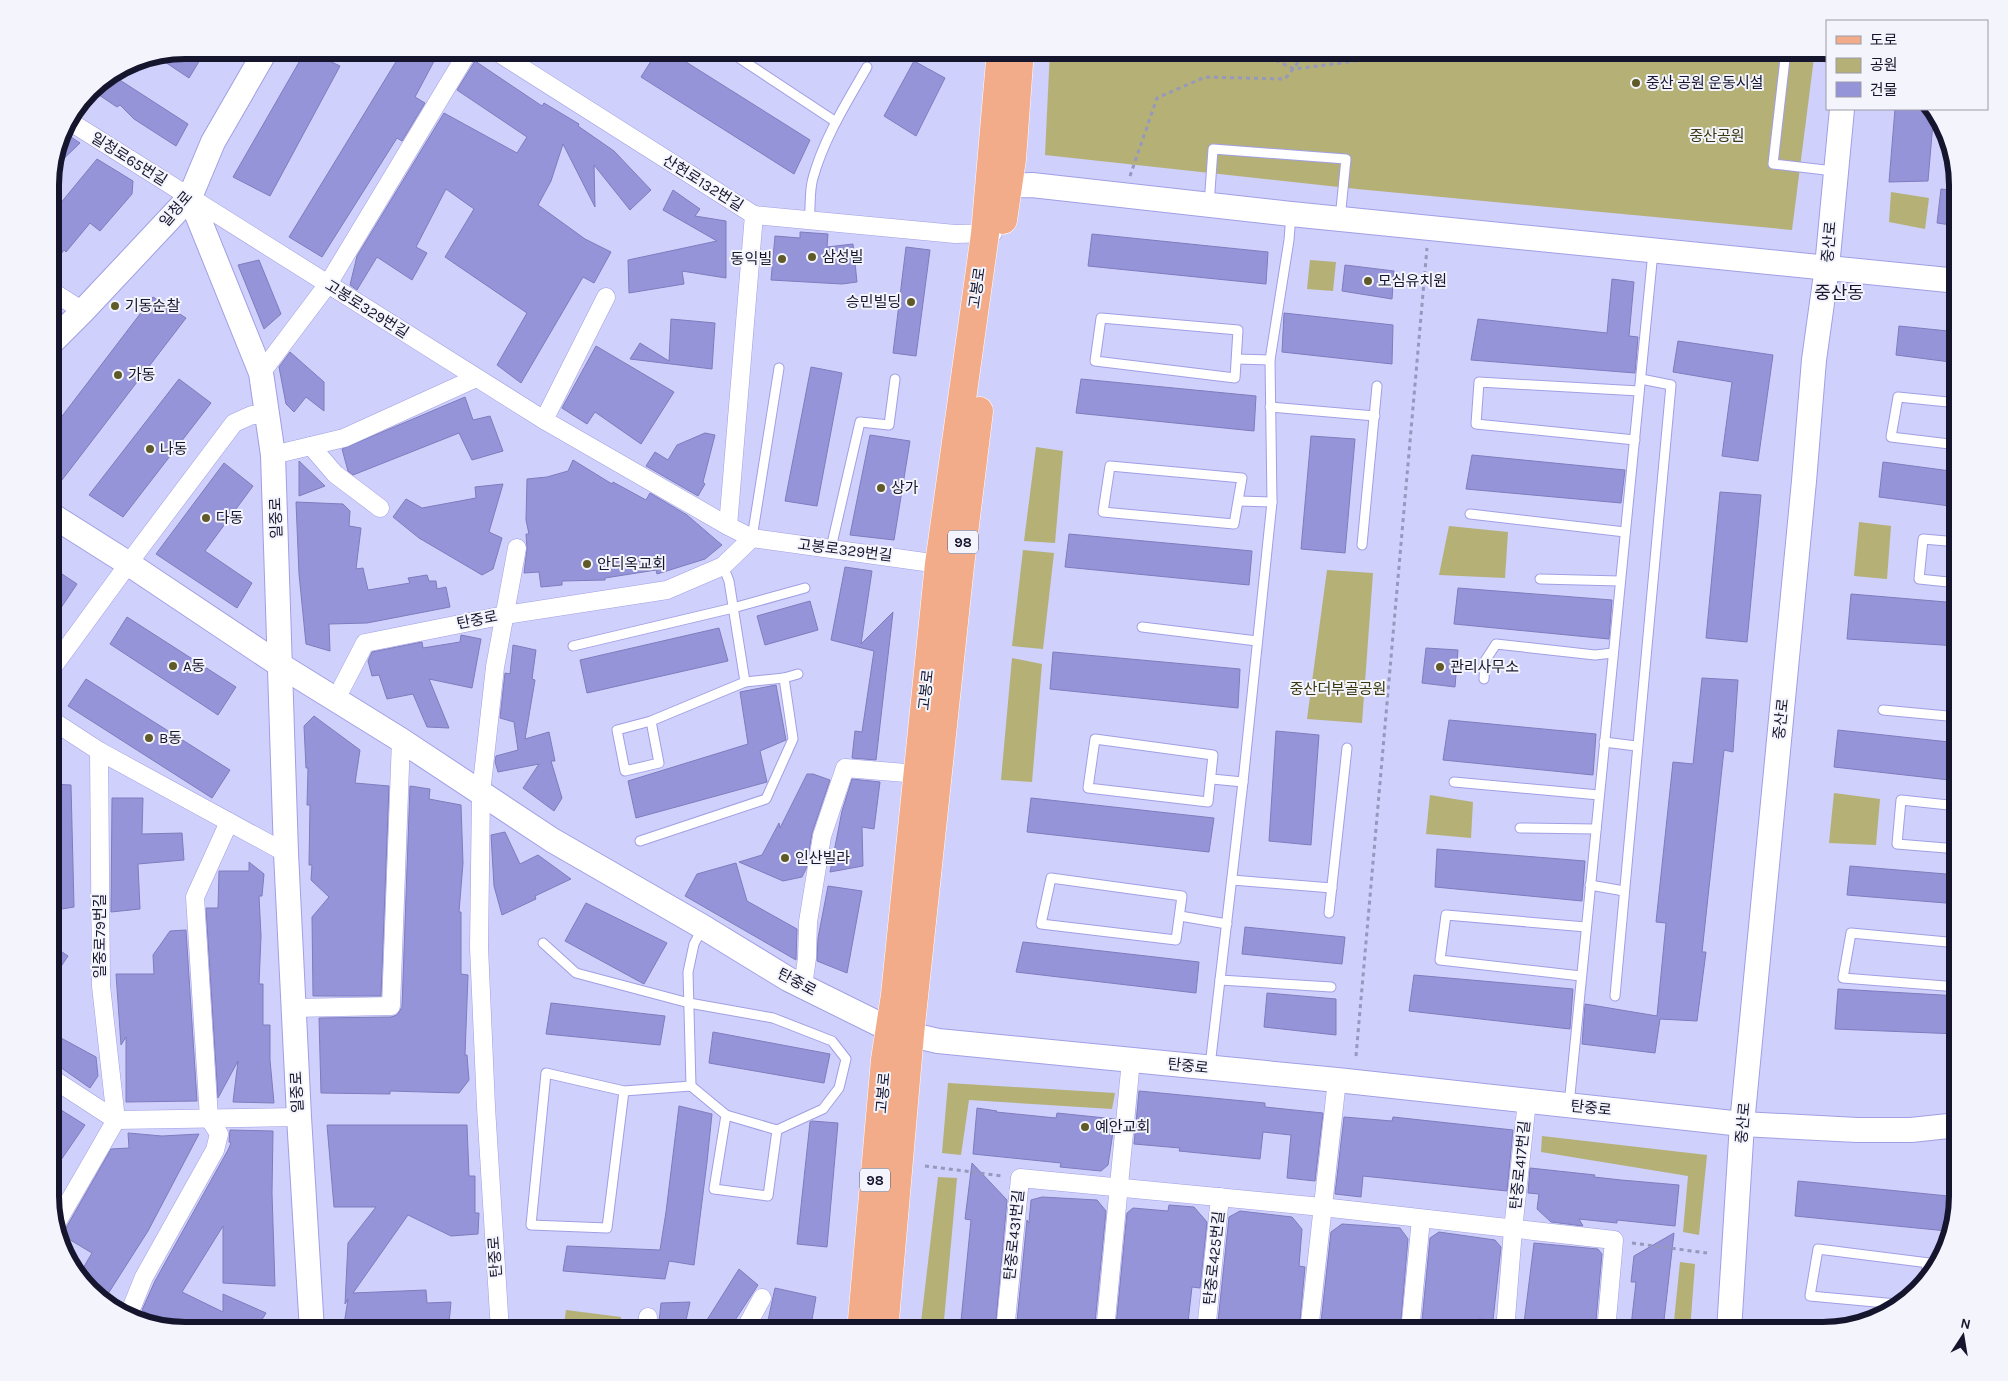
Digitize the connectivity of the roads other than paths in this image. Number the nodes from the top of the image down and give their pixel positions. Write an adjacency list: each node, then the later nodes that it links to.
1 (261, 59): 14 (main road, 일청로)
2 (463, 59): 24 (street)
3 (508, 59): 17 (street, 산현로132번길)
4 (741, 59): 10 (lane)
5 (1001, 59): 13 (main road, 고봉로 / 98)
6 (1019, 59): 13 (main road, 고봉로 / 98)
7 (1785, 59): 12 (lane)
8 (868, 67): 10 (lane)
9 (1842, 110): 12 (main road, 중산로)
10 (836, 122): 19 (lane)
11 (75, 124): 14 (street, 일청로65번길)
12 (1836, 172): 22 (main road, 중산로)
13 (998, 186): 15 (main road); 20 (main road, 고봉로 / 98)
14 (190, 197): 24 (street, 고봉로329번길); 27 (main road, 일청로); 32 (main road, 일중로)
15 (1209, 205): 16 (main road); 18 (lane)
16 (1291, 214): 18 (main road); 30 (lane)
17 (754, 215): 19 (street, 산현로132번길); 52 (street)
18 (1340, 219): 21 (main road)
19 (809, 220): 20 (street, 산현로132번길)
20 (993, 233): 60 (main road, 고봉로 / 98); 120 (main road, 고봉로 / 98)
21 (1653, 250): 22 (main road); 35 (lane)
22 (1827, 267): 23 (main road); 133 (main road, 중산로)
23 (1949, 280)
24 (328, 284): 32 (street); 33 (street, 고봉로329번길)
25 (59, 296): 27 (street)
26 (606, 297): 42 (street)
27 (84, 311): 28 (main road, 일청로)
28 (59, 335)
29 (1237, 359): 29 (lane); 30 (lane)
30 (1270, 360): 39 (lane)
31 (779, 368): 54 (lane)
32 (261, 373): 40 (main road, 일중로)
33 (476, 378): 42 (street, 고봉로329번길); 45 (street)
34 (894, 379): 58 (lane)
35 (1640, 379): 37 (lane); 85 (lane)
36 (1377, 386): 41 (lane)
37 (1639, 391): 43 (lane); 43 (lane)
38 (1949, 402): 44 (lane)
39 (1270, 407): 41 (lane); 48 (lane)
40 (267, 415): 46 (main road, 일중로); 59 (street)
41 (1375, 416): 56 (lane)
42 (544, 420): 52 (street, 고봉로329번길)
43 (1634, 440): 53 (lane)
44 (1949, 444)
45 (311, 446): 46 (street); 49 (street)
46 (273, 455): 73 (main road, 일중로)
47 (1239, 501): 47 (lane); 48 (lane)
48 (1272, 502): 69 (lane)
49 (380, 508)
50 (1470, 514): 53 (lane)
51 (59, 520): 59 (main road, 탄중로)
52 (728, 526): 54 (street, 고봉로329번길)
53 (1625, 532): 63 (lane)
54 (752, 538): 58 (street, 고봉로329번길); 61 (street)
55 (1949, 541): 64 (lane)
56 (1362, 545)
57 (517, 548): 67 (street)
58 (831, 548): 60 (street, 고봉로329번길)
59 (129, 564): 72 (street); 73 (main road, 탄중로)
60 (939, 564): 88 (main road, 고봉로 / 98)
61 (723, 566): 66 (lane); 67 (street)
62 (1540, 578): 63 (lane)
63 (1620, 581): 71 (lane)
64 (1949, 583)
65 (805, 588): 66 (lane)
66 (733, 608): 70 (lane); 77 (lane)
67 (505, 614): 78 (street, 탄중로); 92 (street, 탄중로)
68 (1142, 627): 69 (lane)
69 (1257, 640): 90 (lane)
70 (573, 646)
71 (1613, 653): 76 (lane); 84 (lane)
72 (59, 659)
73 (280, 665): 78 (main road, 탄중로); 100 (main road, 일중로)
74 (798, 674): 75 (lane)
75 (784, 678): 77 (lane); 98 (lane)
76 (1484, 679)
77 (745, 682): 81 (lane)
78 (336, 699): 83 (main road, 탄중로)
79 (1882, 710): 80 (lane)
80 (1949, 716)
81 (651, 721): 81 (lane)
82 (59, 725): 87 (street)
83 (401, 740): 92 (main road, 탄중로); 119 (street)
84 (1604, 742): 85 (lane); 93 (lane)
85 (1636, 746): 104 (lane)
86 (1347, 748): 103 (lane)
87 (99, 751): 95 (street); 132 (street, 일중로79번길)
88 (918, 774): 114 (street); 120 (main road, 고봉로 / 98)
89 (1212, 779): 89 (lane); 90 (lane)
90 (1243, 782): 101 (lane)
91 (1454, 782): 93 (lane)
92 (481, 793): 108 (main road, 탄중로); 148 (street, 탄중로)
93 (1599, 795): 97 (lane)
94 (1949, 805): 99 (lane)
95 (229, 822): 100 (street); 131 (street)
96 (1520, 828): 97 (lane)
97 (1596, 829): 102 (lane)
98 (640, 841)
99 (1949, 848)
100 (286, 853): 119 (main road, 일중로)
101 (1232, 880): 103 (lane); 107 (lane)
102 (1590, 885): 104 (lane); 109 (lane)
103 (1332, 888): 105 (lane)
104 (1624, 891): 117 (lane)
105 (1329, 914)
106 (1180, 916): 106 (lane); 107 (lane)
107 (1227, 924): 113 (lane)
108 (703, 926): 114 (main road, 탄중로); 118 (lane)
109 (1586, 928): 112 (lane); 112 (lane)
110 (1949, 942): 115 (lane)
111 (543, 943): 118 (lane)
112 (1581, 976): 128 (lane)
113 (1220, 980): 116 (lane); 122 (lane)
114 (803, 986): 120 (main road, 탄중로)
115 (1949, 986)
116 (1330, 987)
117 (1615, 996)
118 (689, 1003): 125 (lane); 135 (lane)
119 (293, 1008): 130 (main road, 일중로)
120 (900, 1032): 121 (main road, 탄중로); 150 (main road, 고봉로 / 98); 151 (main road, 고봉로 / 98)
121 (1131, 1060): 122 (main road, 탄중로); 136 (street)
122 (1210, 1068): 123 (main road, 탄중로)
123 (1337, 1080): 127 (main road, 탄중로); 138 (street)
124 (59, 1083): 132 (street)
125 (691, 1086): 126 (lane); 129 (lane)
126 (624, 1091): 126 (lane)
127 (1527, 1101): 128 (main road, 탄중로); 141 (street, 탄중로417번길)
128 (1569, 1106): 133 (main road, 탄중로)
129 (726, 1115): 135 (lane); 135 (lane)
130 (298, 1117): 131 (street); 147 (main road, 일중로)
131 (209, 1118): 132 (street); 146 (street)
132 (116, 1120): 139 (street)
133 (1742, 1124): 134 (main road, 탄중로); 159 (main road, 중산로)
134 (1949, 1125)
135 (777, 1130)
136 (1119, 1186): 137 (street, 탄중로431번길); 152 (street, 탄중로431번길); 153 (street)
137 (1220, 1197): 138 (street, 탄중로425번길); 154 (street, 탄중로425번길)
138 (1322, 1207): 140 (street, 탄중로425번길); 155 (street)
139 (60, 1216)
140 (1421, 1219): 141 (street, 탄중로417번길); 156 (street)
141 (1513, 1230): 157 (street, 탄중로417번길); 158 (street, 탄중로417번길)
142 (1928, 1263): 143 (lane); 145 (lane)
143 (1928, 1267)
144 (762, 1298): 149 (street)
145 (1889, 1303)
146 (131, 1310)
147 (311, 1322)
148 (499, 1322)
149 (749, 1322)
150 (862, 1322)
151 (884, 1322)
152 (1006, 1322)
153 (1106, 1322)
154 (1207, 1322)
155 (1310, 1322)
156 (1411, 1322)
157 (1506, 1322)
158 (1607, 1322)
159 (1730, 1322)

